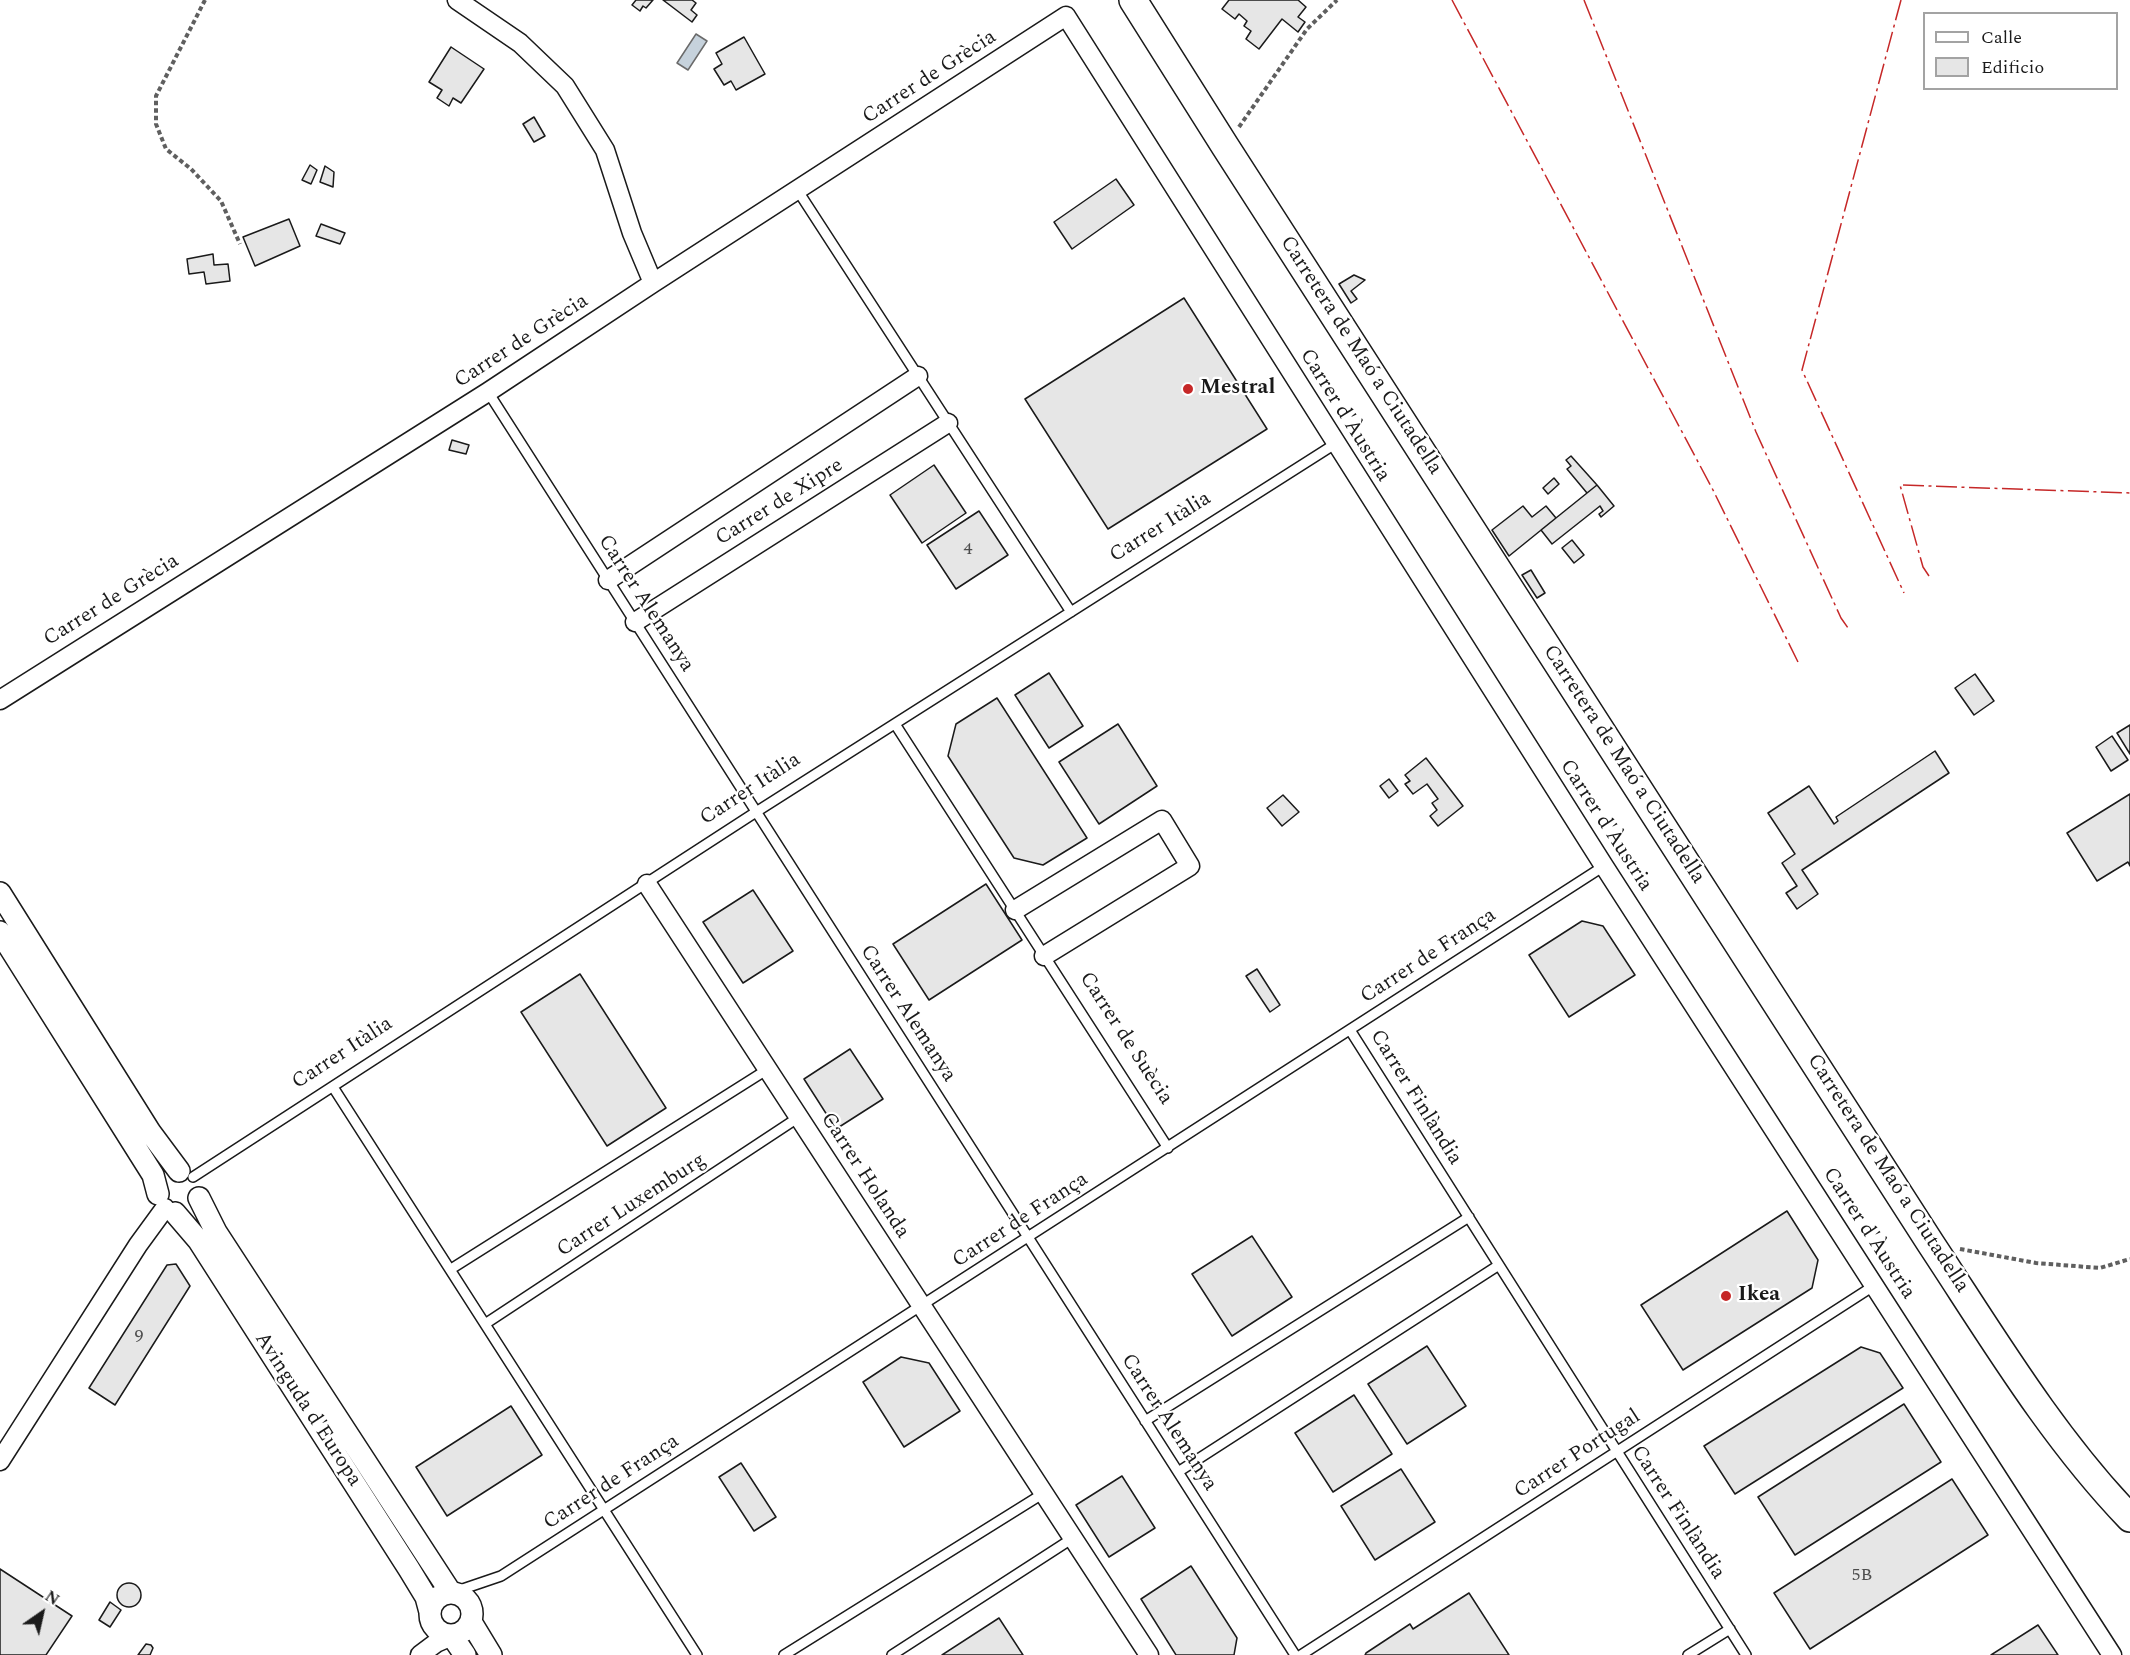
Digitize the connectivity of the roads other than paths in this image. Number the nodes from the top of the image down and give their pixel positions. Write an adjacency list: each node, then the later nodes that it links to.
1 (457, 0): 5 (street)
2 (1133, 0): 43 (main road, Carretera de Maó a Ciutadella)
3 (1066, 16): 4 (street, Carrer de Grècia); 9 (street, Carrer d'Àustria)
4 (798, 191): 5 (street, Carrer de Grècia); 6 (lane)
5 (652, 283): 7 (street, Carrer de Grècia)
6 (918, 376): 8 (lane); 10 (street, Carrer de Xipre)
7 (488, 392): 10 (lane, Carrer Alemanya); 13 (street, Carrer de Grècia)
8 (948, 423): 11 (lane); 12 (street, Carrer de Xipre)
9 (1335, 444): 11 (lane, Carrer Itàlia); 16 (street, Carrer d'Àustria)
10 (608, 580): 12 (lane, Carrer Alemanya)
11 (1071, 612): 14 (lane, Carrer Itàlia)
12 (635, 622): 15 (lane, Carrer Alemanya)
13 (0, 700)
14 (895, 724): 15 (lane, Carrer Itàlia); 19 (lane, Carrer de Suècia)
15 (756, 812): 17 (lane, Carrer Itàlia); 31 (lane, Carrer Alemanya)
16 (1604, 866): 22 (lane, Carrer de França); 34 (street, Carrer d'Àustria)
17 (647, 884): 23 (street, Carrer Holanda); 24 (lane, Carrer Itàlia)
18 (0, 893): 27 (street, Avinguda d'Europa)
19 (1015, 910): 21 (lane, Carrer de Suècia); 21 (street)
20 (0, 932): 29 (street, Avinguda d'Europa)
21 (1044, 956): 26 (lane, Carrer de Suècia)
22 (1350, 1030): 26 (lane, Carrer de França); 30 (lane, Carrer Finlàndia)
23 (768, 1069): 25 (street, Carrer Holanda); 33 (lane, Carrer Luxemburg)
24 (333, 1087): 27 (lane, Carrer Itàlia); 33 (lane)
25 (799, 1118): 35 (street, Carrer Holanda); 36 (lane, Carrer Luxemburg)
26 (1168, 1148): 31 (lane, Carrer de França)
27 (186, 1174): 28 (street, Avinguda d'Europa); 29 (street)
28 (199, 1198): 29 (street); 46 (street, Avinguda d'Europa)
29 (166, 1205): 39 (street); 47 (street, Avinguda d'Europa)
30 (1468, 1217): 32 (lane, Carrer Finlàndia); 37 (lane)
31 (1028, 1238): 35 (lane, Carrer de França); 37 (lane, Carrer Alemanya)
32 (1499, 1265): 38 (lane, Carrer Finlàndia); 40 (lane)
33 (451, 1269): 36 (lane)
34 (1875, 1285): 38 (lane, Carrer Portugal); 62 (street, Carrer d'Àustria)
35 (922, 1306): 41 (street, Carrer Holanda); 42 (lane, Carrer de França)
36 (485, 1324): 42 (lane)
37 (1145, 1421): 40 (lane, Carrer Alemanya)
38 (1617, 1452): 49 (lane, Carrer Finlàndia); 59 (lane, Carrer Portugal)
39 (0, 1461)
40 (1178, 1472): 58 (lane, Carrer Alemanya)
41 (1044, 1493): 45 (street, Carrer Holanda); 55 (lane)
42 (603, 1510): 46 (lane, Carrer de França); 54 (lane)
43 (2123, 1511): 44 (street)
44 (2130, 1529)
45 (1073, 1538): 56 (lane); 57 (street, Carrer Holanda)
46 (451, 1593): 47 (street); 48 (street, Avinguda d'Europa)
47 (430, 1612): 50 (street, Avinguda d'Europa)
48 (471, 1622): 50 (street); 53 (street, Avinguda d'Europa)
49 (1730, 1629): 60 (lane); 61 (lane, Carrer Finlàndia)
50 (452, 1636): 51 (street); 52 (street, Avinguda d'Europa)
51 (420, 1655)
52 (465, 1655)
53 (491, 1655)
54 (697, 1655)
55 (784, 1655)
56 (892, 1655)
57 (1149, 1655)
58 (1295, 1655)
59 (1301, 1655)
60 (1688, 1655)
61 (1746, 1655)
62 (2112, 1655)

